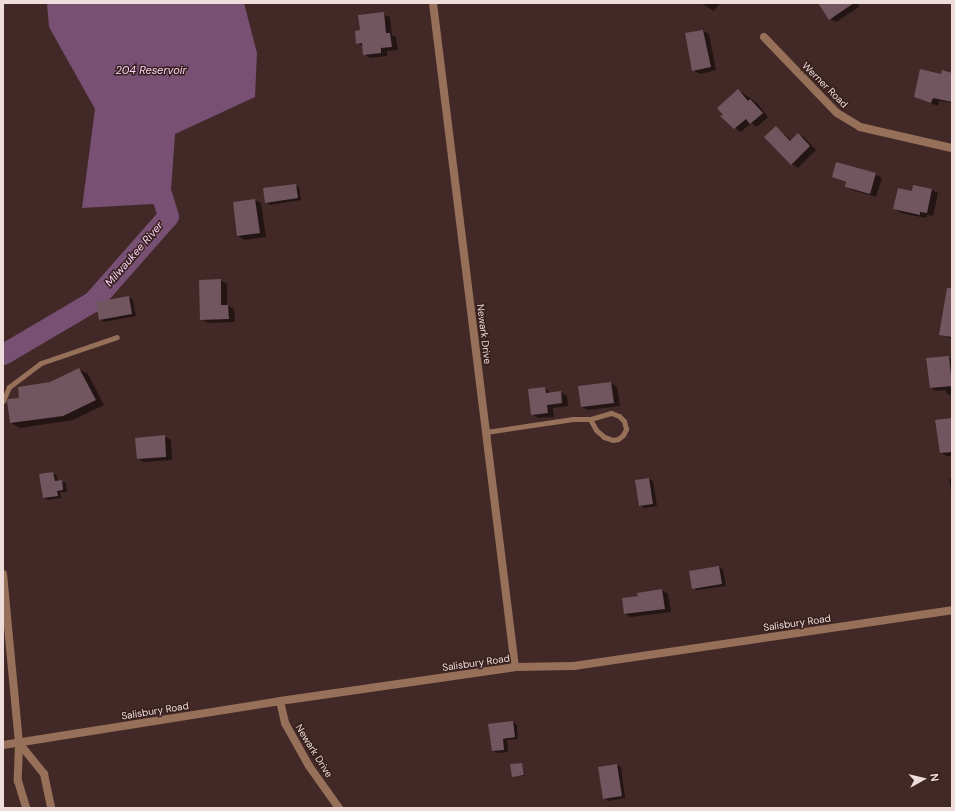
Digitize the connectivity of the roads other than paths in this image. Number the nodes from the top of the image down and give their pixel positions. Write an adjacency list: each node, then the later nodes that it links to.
1 (433, 3): 7 (street, Newark Drive)
2 (764, 37): 3 (street, Werner Road)
3 (952, 148)
4 (117, 337): 5 (lane)
5 (3, 401)
6 (590, 419): 6 (lane); 7 (lane)
7 (486, 432): 10 (street, Newark Drive)
8 (3, 574): 12 (street)
9 (952, 610): 10 (street, Salisbury Road)
10 (515, 667): 11 (street, Salisbury Road)
11 (280, 701): 12 (street, Salisbury Road); 16 (street, Newark Drive)
12 (19, 743): 13 (street, Salisbury Road); 14 (street); 15 (street)
13 (3, 745)
14 (26, 808)
15 (51, 808)
16 (340, 808)

